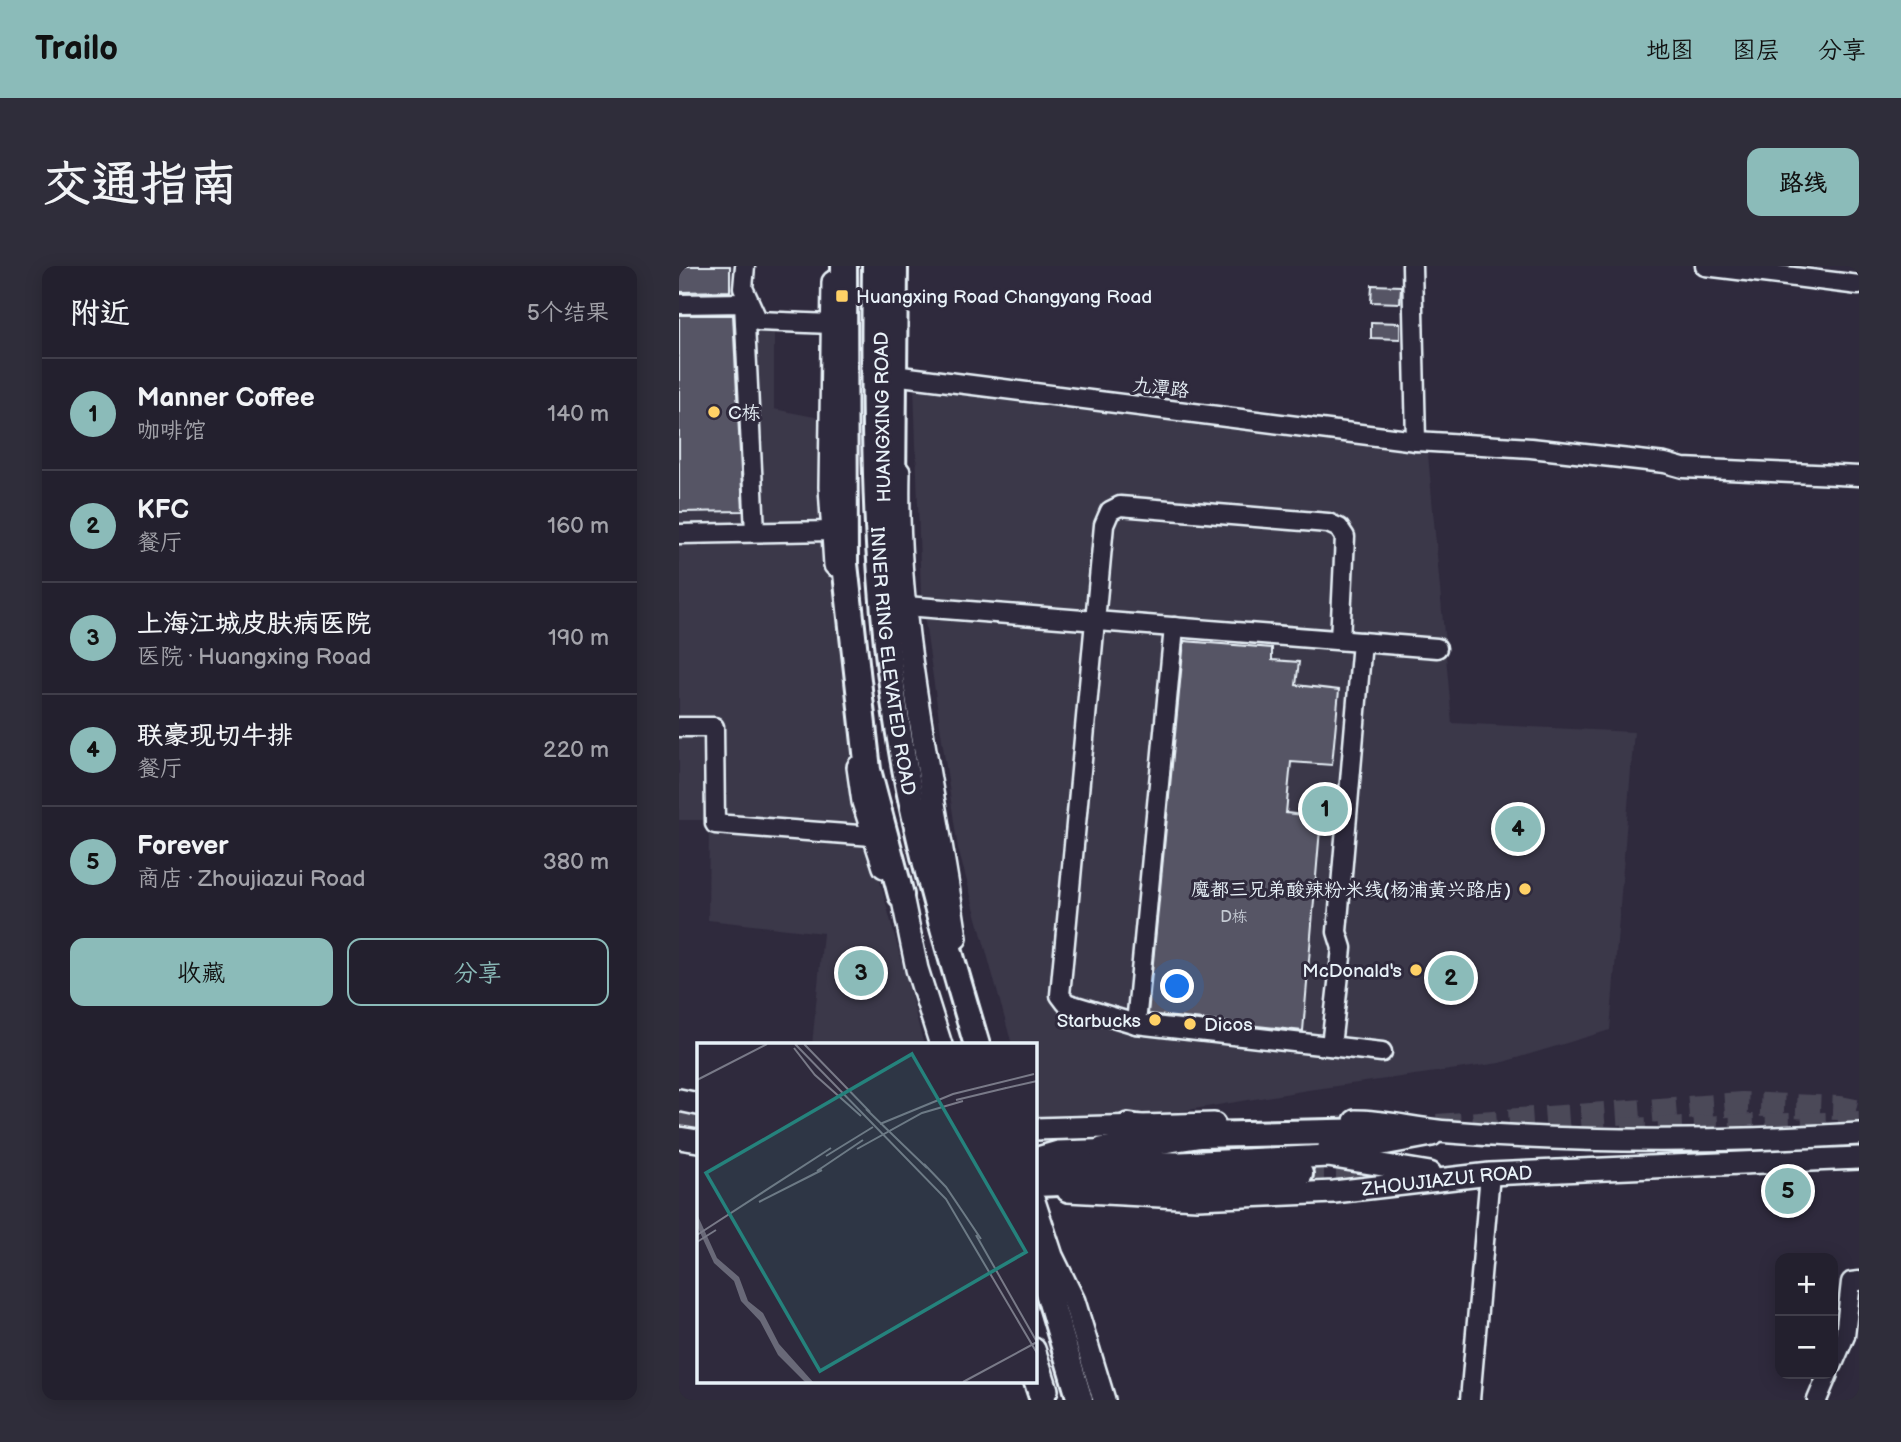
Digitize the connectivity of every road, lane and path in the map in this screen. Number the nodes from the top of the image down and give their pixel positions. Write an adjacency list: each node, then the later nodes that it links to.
1 (745, 266): 14 (street)
2 (833, 266): 14 (main road, HUANGXING ROAD)
3 (844, 266): 29 (highway)
4 (854, 266): 29 (main road, HUANGXING ROAD)
5 (863, 266): 33 (highway, INNER RING ELEVATED ROAD)
6 (875, 266): 34 (highway, INNER RING ELEVATED ROAD)
7 (883, 266): 30 (main road, HUANGXING ROAD)
8 (895, 266): 21 (highway)
9 (901, 266): 15 (main road, HUANGXING ROAD)
10 (1412, 266): 16 (street)
11 (1705, 266): 12 (street)
12 (1859, 285)
13 (679, 304): 19 (street)
14 (831, 324): 18 (main road, HUANGXING ROAD)
15 (901, 376): 16 (street, 九潭路); 21 (main road, HUANGXING ROAD)
16 (1416, 441): 17 (street, 九潭路)
17 (1859, 476)
18 (832, 531): 19 (street); 28 (main road, HUANGXING ROAD)
19 (755, 533): 20 (street)
20 (679, 534)
21 (902, 601): 22 (street); 30 (highway)
22 (1092, 621): 23 (street); 24 (street); 31 (street)
23 (1174, 627): 24 (street); 31 (street)
24 (1340, 640): 25 (street)
25 (1362, 642): 26 (street); 36 (street)
26 (1437, 648)
27 (679, 727): 28 (street)
28 (872, 836): 29 (main road, HUANGXING ROAD)
29 (901, 895): 32 (main road, HUANGXING ROAD)
30 (956, 938): 35 (main road, HUANGXING ROAD)
31 (1136, 1024): 36 (street)
32 (940, 1043)
33 (959, 1043)
34 (976, 1043)
35 (988, 1043)
36 (1331, 1046): 37 (street)
37 (1382, 1052)
38 (679, 1100): 39 (main road)
39 (697, 1104)
40 (1128, 1126): 41 (main road, ZHOUJIAZUI ROAD); 43 (main road, ZHOUJIAZUI ROAD); 45 (highway)
41 (1036, 1129)
42 (1376, 1131): 45 (highway)
43 (1448, 1132): 44 (main road, ZHOUJIAZUI ROAD); 48 (main road)
44 (1859, 1134)
45 (1200, 1135): 48 (highway)
46 (679, 1138): 47 (main road)
47 (697, 1141)
48 (1103, 1150): 49 (main road)
49 (1036, 1158)
50 (1859, 1158): 52 (main road, ZHOUJIAZUI ROAD)
51 (1300, 1174): 55 (highway)
52 (1490, 1174): 53 (main road, ZHOUJIAZUI ROAD); 75 (street)
53 (1456, 1177): 54 (main road); 56 (main road, ZHOUJIAZUI ROAD)
54 (1036, 1182)
55 (1036, 1183)
56 (1036, 1183)
57 (1036, 1212): 58 (main road)
58 (1043, 1250): 71 (highway); 72 (main road); 73 (highway); 74 (main road)
59 (1859, 1281): 61 (street)
60 (1036, 1304): 70 (highway)
61 (1852, 1337): 63 (street)
62 (1036, 1355): 69 (main road)
63 (1838, 1357)
64 (1036, 1379): 68 (highway)
65 (1826, 1379): 76 (street)
66 (1027, 1382): 67 (main road)
67 (1032, 1400)
68 (1043, 1400)
69 (1051, 1400)
70 (1064, 1400)
71 (1080, 1400)
72 (1087, 1400)
73 (1094, 1400)
74 (1104, 1400)
75 (1470, 1400)
76 (1817, 1400)

